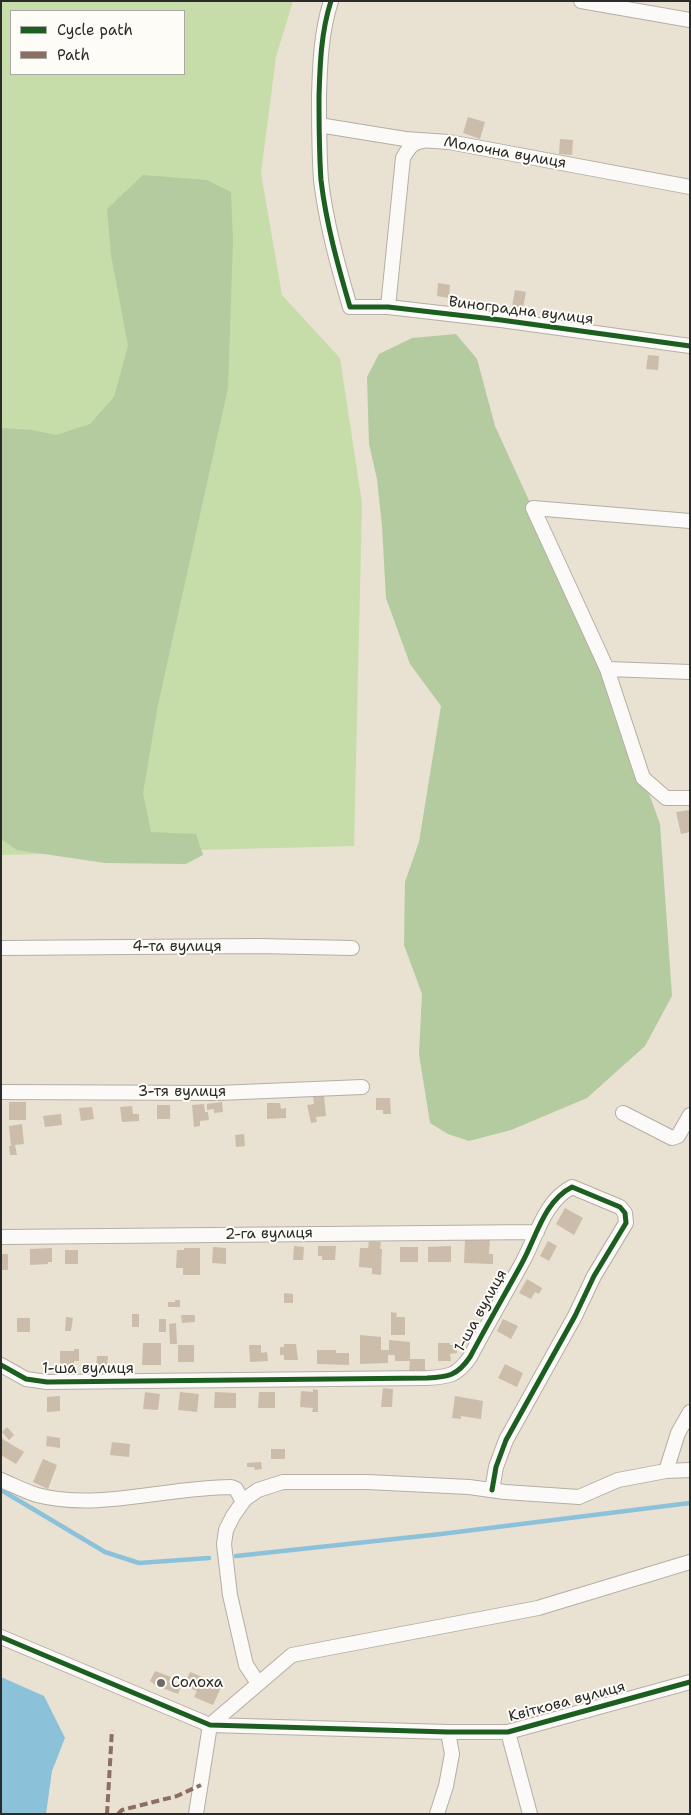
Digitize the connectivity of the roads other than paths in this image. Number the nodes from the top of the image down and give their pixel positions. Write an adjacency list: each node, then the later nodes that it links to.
1 (331, 1): 4 (street)
2 (581, 1): 3 (street)
3 (690, 20)
4 (319, 125): 5 (street, Молочна вулиця); 7 (street, Виноградна вулиця)
5 (423, 140): 6 (street, Молочна вулиця); 7 (street)
6 (690, 187)
7 (388, 308): 8 (street, Виноградна вулиця)
8 (690, 346)
9 (690, 520): 10 (street)
10 (607, 669): 11 (street); 12 (street)
11 (690, 672)
12 (690, 798)
13 (1, 948): 14 (street, 4-та вулиця)
14 (352, 948)
15 (362, 1087): 16 (street, 3-тя вулиця)
16 (1, 1092)
17 (624, 1112): 18 (street)
18 (690, 1114)
19 (537, 1232): 20 (street, 2-га вулиця); 21 (street, 1-ша вулиця); 26 (street, 1-ша вулиця)
20 (1, 1237)
21 (1, 1365)
22 (690, 1412): 24 (street)
23 (690, 1470): 24 (street)
24 (666, 1471): 26 (street)
25 (1, 1480): 27 (street)
26 (492, 1490): 27 (street)
27 (243, 1502): 31 (street)
28 (690, 1562): 31 (street)
29 (1, 1636): 32 (street)
30 (690, 1682): 34 (street, Квіткова вулиця)
31 (258, 1684): 32 (street)
32 (210, 1725): 33 (street, Квіткова вулиця); 35 (street)
33 (448, 1732): 34 (street, Квіткова вулиця); 36 (street)
34 (508, 1732): 37 (street)
35 (196, 1814)
36 (437, 1814)
37 (530, 1814)

